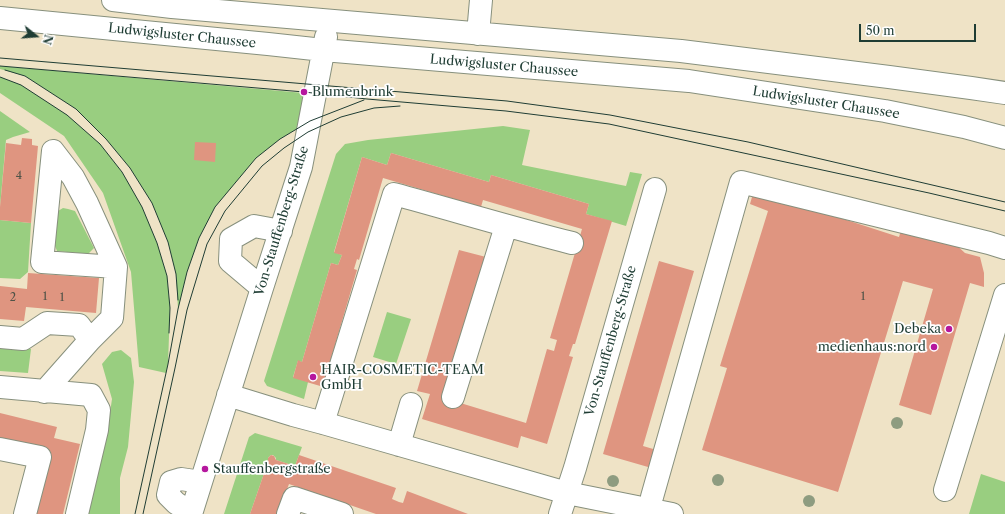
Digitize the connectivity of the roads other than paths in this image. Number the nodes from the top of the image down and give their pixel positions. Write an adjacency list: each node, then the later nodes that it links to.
1 (113, 0): 4 (street)
2 (481, 0): 5 (street)
3 (0, 18): 6 (street, Ludwigsluster Chaussee)
4 (329, 20): 5 (street); 6 (street, Von-Stauffenberg-Straße)
5 (478, 34): 7 (street)
6 (323, 50): 8 (street, Ludwigsluster Chaussee); 11 (street, Von-Stauffenberg-Straße)
7 (1005, 93)
8 (1005, 138)
9 (655, 189): 28 (street, Von-Stauffenberg-Straße)
10 (506, 226): 12 (street); 22 (street); 24 (street)
11 (281, 231): 15 (street, Von-Stauffenberg-Straße); 15 (street)
12 (572, 243)
13 (1005, 248): 29 (street)
14 (116, 267): 14 (street); 18 (street)
15 (262, 288): 21 (street, Von-Stauffenberg-Straße)
16 (1005, 295): 27 (street)
17 (0, 337): 18 (street)
18 (90, 340): 20 (street)
19 (0, 387): 20 (street)
20 (44, 392): 31 (street)
21 (228, 395): 24 (street); 32 (street, Von-Stauffenberg-Straße)
22 (453, 397)
23 (411, 404): 25 (street)
24 (323, 423): 25 (street)
25 (399, 445): 28 (street)
26 (0, 448): 30 (street)
27 (945, 490)
28 (567, 493): 35 (street, Von-Stauffenberg-Straße); 36 (street)
29 (652, 497)
30 (25, 514)
31 (77, 514)
32 (191, 514)
33 (288, 514): 34 (street)
34 (342, 514)
35 (560, 514)
36 (672, 514)

